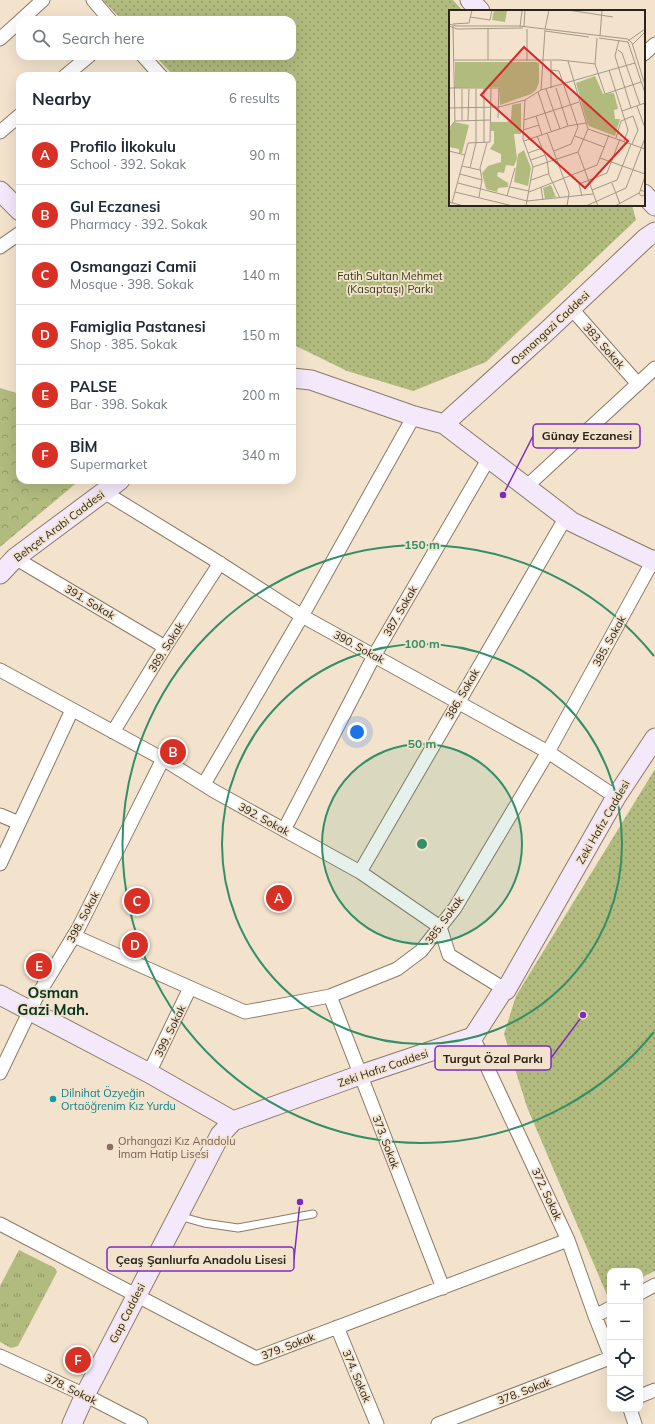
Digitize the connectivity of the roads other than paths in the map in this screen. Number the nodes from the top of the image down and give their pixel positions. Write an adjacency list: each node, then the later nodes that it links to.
1 (43, 0): 5 (street)
2 (93, 0): 6 (street)
3 (470, 0): 4 (street)
4 (479, 10)
5 (26, 16)
6 (107, 16)
7 (16, 25): 8 (street)
8 (0, 39)
9 (655, 44): 10 (street)
10 (645, 53)
11 (84, 60): 13 (street)
12 (147, 60): 14 (street)
13 (70, 72)
14 (157, 72)
15 (16, 118): 16 (street)
16 (0, 132)
17 (0, 191): 20 (street)
18 (645, 195): 19 (street)
19 (655, 206)
20 (16, 207)
21 (655, 232): 24 (street, Osmangazi Caddesi)
22 (16, 236): 23 (street)
23 (0, 248)
24 (571, 308): 27 (street, 383. Sokak); 29 (street, Osmangazi Caddesi)
25 (655, 368): 27 (street)
26 (296, 378): 28 (street)
27 (638, 384): 32 (street)
28 (414, 416): 29 (street); 39 (street)
29 (444, 424): 30 (street)
30 (489, 458): 32 (street); 41 (street, 387. Sokak)
31 (115, 484): 33 (street, Behçet Arabi Caddesi)
32 (526, 487): 34 (street)
33 (104, 492): 35 (street, Behçet Arabi Caddesi); 37 (street, 390. Sokak)
34 (566, 517): 36 (street); 43 (street, 386. Sokak)
35 (15, 558): 38 (street, Behçet Arabi Caddesi); 40 (street, 391. Sokak)
36 (654, 560): 47 (street, 385. Sokak)
37 (220, 563): 39 (street, 390. Sokak); 40 (street, 389. Sokak)
38 (0, 574)
39 (302, 616): 41 (street, 390. Sokak); 49 (street)
40 (165, 647): 45 (street, 389. Sokak)
41 (374, 656): 43 (street, 390. Sokak); 53 (street, 387. Sokak)
42 (0, 670): 44 (street, 392. Sokak)
43 (458, 701): 47 (street, 390. Sokak); 55 (street, 386. Sokak)
44 (72, 710): 45 (street, 392. Sokak); 52 (street)
45 (114, 732): 48 (street, 392. Sokak)
46 (655, 738): 50 (street, Zeki Hafız Caddesi)
47 (548, 752): 50 (street, 390. Sokak); 56 (street, 385. Sokak)
48 (163, 759): 49 (street, 392. Sokak); 57 (street, 398. Sokak)
49 (204, 784): 53 (street, 392. Sokak)
50 (616, 797): 59 (street, Zeki Hafız Caddesi)
51 (0, 814): 52 (street)
52 (19, 824): 54 (street)
53 (284, 830): 55 (street, 392. Sokak)
54 (0, 864)
55 (360, 872): 56 (street, 392. Sokak)
56 (440, 927): 59 (street); 61 (street, 385. Sokak)
57 (74, 936): 58 (street, 385. Sokak); 62 (street, 398. Sokak)
58 (190, 988): 61 (street, 385. Sokak); 65 (street, 399. Sokak)
59 (506, 990): 63 (street, Zeki Hafız Caddesi)
60 (0, 995): 62 (street)
61 (330, 996): 66 (street, 373. Sokak)
62 (30, 1010): 64 (street, 398. Sokak); 65 (street)
63 (473, 1037): 66 (street, Zeki Hafız Caddesi); 71 (street, 372. Sokak)
64 (0, 1073)
65 (149, 1073): 67 (street)
66 (360, 1074): 67 (street, Zeki Hafız Caddesi); 73 (street, 373. Sokak)
67 (233, 1121): 69 (street, Gap Caddesi)
68 (313, 1214): 69 (lane)
69 (177, 1216): 75 (street, Gap Caddesi)
70 (0, 1224): 75 (street, 379. Sokak)
71 (568, 1240): 73 (street, 379. Sokak); 77 (street, 372. Sokak)
72 (655, 1285): 74 (street)
73 (443, 1288): 78 (street, 379. Sokak)
74 (643, 1291)
75 (136, 1295): 78 (street, 379. Sokak); 83 (street, Gap Caddesi)
76 (607, 1310): 77 (street)
77 (595, 1316): 79 (street, 372. Sokak)
78 (337, 1327): 88 (street, 374. Sokak)
79 (607, 1346)
80 (0, 1356): 83 (street, 378. Sokak)
81 (607, 1359): 89 (street, 378. Sokak)
82 (655, 1390): 84 (street)
83 (85, 1395): 86 (street, Gap Caddesi); 87 (street, 378. Sokak)
84 (643, 1395)
85 (631, 1412): 90 (street)
86 (72, 1424)
87 (141, 1424)
88 (377, 1424)
89 (438, 1424)
90 (635, 1424)

